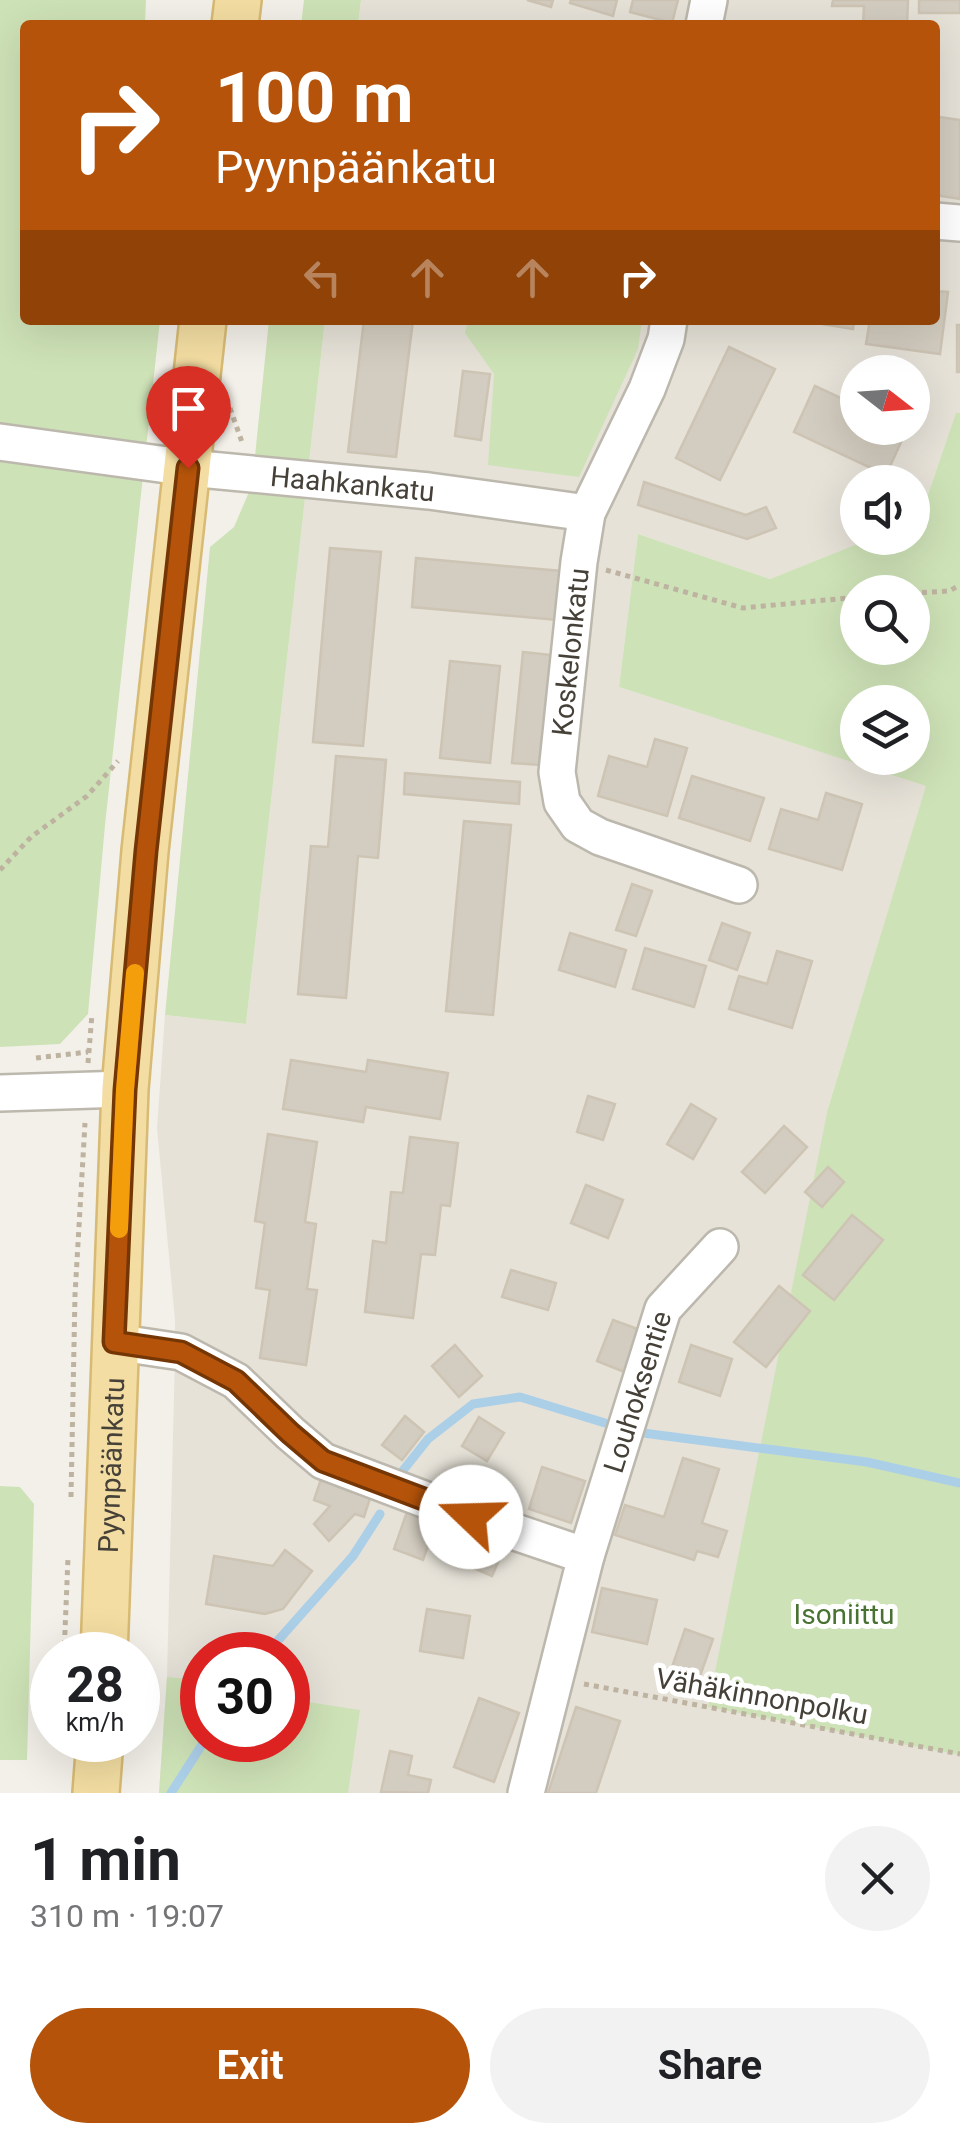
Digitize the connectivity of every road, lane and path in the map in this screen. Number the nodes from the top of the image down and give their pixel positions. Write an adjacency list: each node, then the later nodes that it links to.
1 (203, 325): 4 (main road, Pyynpäänkatu)
2 (668, 325): 5 (street, Koskelonkatu)
3 (0, 442): 4 (street, Haahkankatu)
4 (188, 468): 5 (street, Haahkankatu); 15 (main road, Pyynpäänkatu)
5 (587, 513): 6 (street, Koskelonkatu)
6 (579, 562): 9 (path); 12 (street, Koskelonkatu)
7 (960, 586): 8 (path)
8 (930, 592)
9 (840, 598)
10 (120, 758): 11 (path)
11 (0, 870)
12 (738, 886)
13 (88, 1052): 14 (path)
14 (35, 1058)
15 (125, 1090): 16 (street); 18 (main road, Pyynpäänkatu)
16 (0, 1093)
17 (720, 1247): 19 (street, Louhoksentie)
18 (114, 1342): 19 (street); 20 (main road, Pyynpäänkatu)
19 (586, 1556): 21 (street, Louhoksentie)
20 (105, 1632)
21 (556, 1679): 22 (path, Vähäkinnonpolku); 25 (street, Louhoksentie)
22 (960, 1754)
23 (98, 1762): 24 (main road)
24 (96, 1793)
25 (526, 1793)

